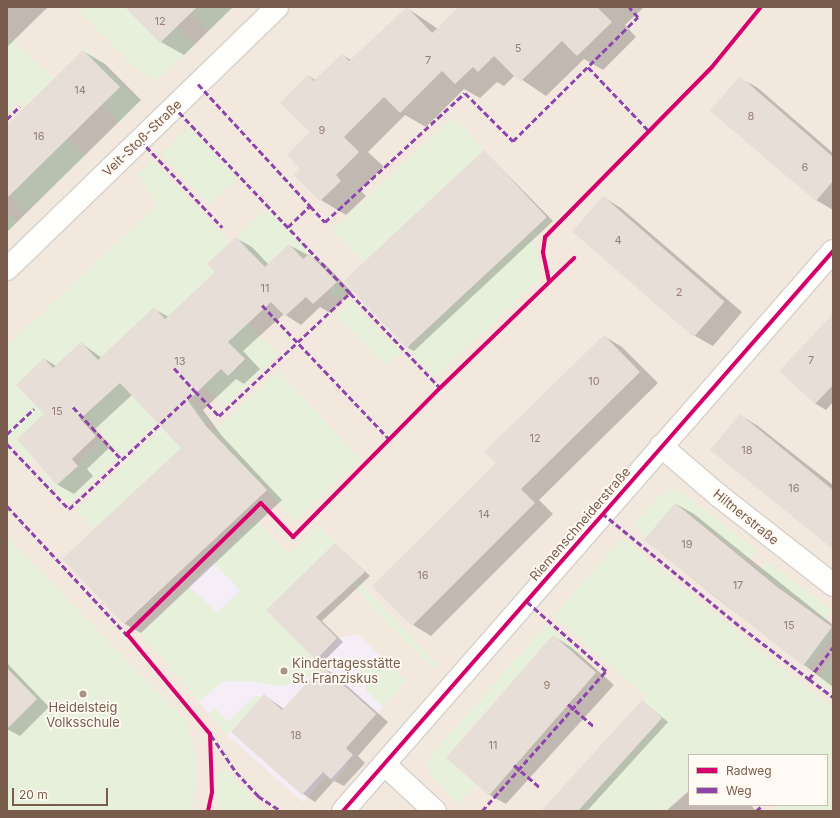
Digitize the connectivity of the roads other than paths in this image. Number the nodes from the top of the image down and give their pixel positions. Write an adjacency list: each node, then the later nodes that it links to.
1 (278, 7): 3 (street, Veit-Stoß-Straße)
2 (833, 251): 4 (street, Riemenschneiderstraße)
3 (7, 269)
4 (661, 446): 5 (street, Hiltnerstraße); 6 (street, Riemenschneiderstraße)
5 (833, 585)
6 (384, 764): 7 (street, Riemenschneiderstraße); 8 (street)
7 (342, 811)
8 (435, 811)

